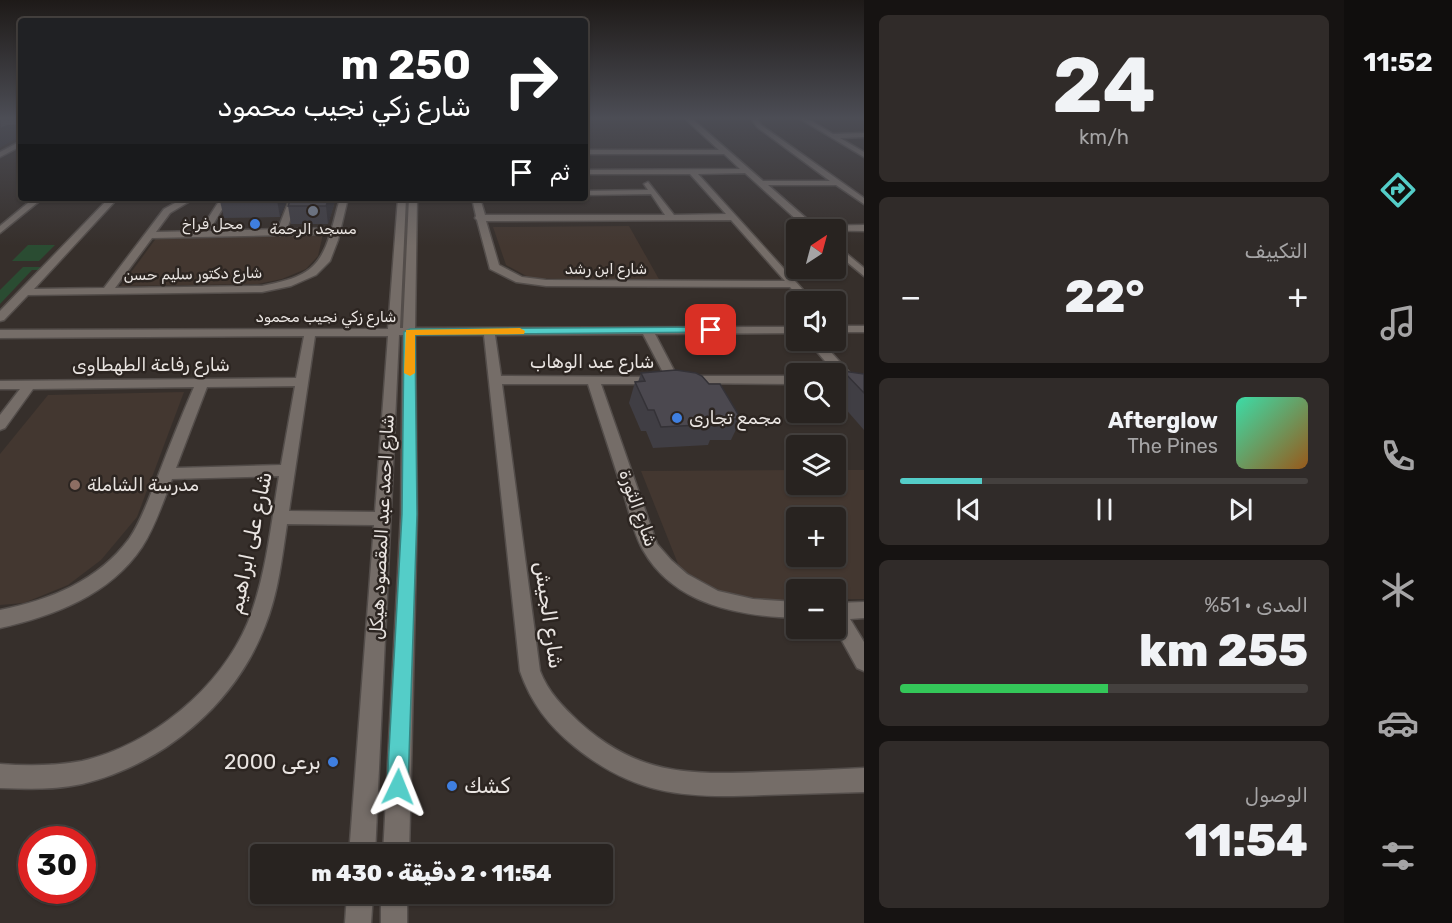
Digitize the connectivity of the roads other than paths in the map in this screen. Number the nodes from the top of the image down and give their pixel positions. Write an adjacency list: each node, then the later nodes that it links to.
1 (735, 160): 4 (street)
2 (806, 160): 8 (street)
3 (692, 171): 4 (street); 6 (street); 24 (street)
4 (747, 171): 7 (street)
5 (588, 172): 6 (street)
6 (639, 172): 9 (street)
7 (761, 183): 8 (street); 28 (street)
8 (837, 183): 11 (street)
9 (654, 192): 10 (street); 26 (street)
10 (588, 193)
11 (853, 194): 12 (street); 23 (street)
12 (864, 194)
13 (23, 201): 27 (street)
14 (35, 201): 31 (street)
15 (111, 201): 41 (street)
16 (184, 201): 35 (street)
17 (223, 201): 34 (street)
18 (293, 201): 33 (street)
19 (343, 201): 32 (street, شارع دكتور سليم حسن)
20 (402, 201): 47 (street, شارع احمد عبد المقصود هيكل)
21 (413, 201): 47 (street, شارع احمد عبد المقصود هيكل)
22 (476, 201): 25 (street, شارع ابن رشد)
23 (864, 202)
24 (734, 217): 26 (street); 38 (street)
25 (479, 218): 26 (street); 38 (street, شارع ابن رشد)
26 (672, 218)
27 (0, 219)
28 (802, 219)
29 (846, 228): 30 (street)
30 (864, 228)
31 (0, 231)
32 (334, 231): 33 (street); 39 (street, شارع دكتور سليم حسن)
33 (282, 232): 34 (street)
34 (203, 233): 35 (street)
35 (149, 235): 39 (street)
36 (846, 257): 37 (street)
37 (864, 273)
38 (793, 284): 40 (street)
39 (107, 291): 41 (street, شارع دكتور سليم حسن)
40 (799, 291)
41 (25, 292): 42 (street)
42 (0, 318)
43 (846, 329): 44 (street)
44 (864, 329)
45 (647, 330): 46 (street, شارع زكي نجيب محمود); 48 (street, شارع زكي نجيب محمود); 54 (street)
46 (786, 330)
47 (402, 332): 48 (street, شارع زكي نجيب محمود); 49 (street, شارع زكي نجيب محمود); 65 (street, شارع احمد عبد المقصود هيكل); 75 (street, شارع احمد عبد المقصود هيكل)
48 (489, 332): 52 (street, شارع الجيش)
49 (310, 333): 50 (street, شارع زكي نجيب محمود); 56 (street, شارع على ابراهيم)
50 (0, 334)
51 (824, 351): 60 (street)
52 (495, 380): 53 (street, شارع عبد الوهاب); 73 (street, شارع الجيش)
53 (593, 380): 54 (street, شارع عبد الوهاب); 66 (street, شارع الثورة)
54 (673, 380): 55 (street, شارع عبد الوهاب)
55 (786, 381)
56 (302, 382): 57 (street, شارع رفاعة الطهطاوى); 62 (street, شارع على ابراهيم)
57 (202, 383): 59 (street, شارع رفاعة الطهطاوى); 63 (street)
58 (0, 384): 59 (street, شارع رفاعة الطهطاوى)
59 (30, 384): 61 (street)
60 (858, 387)
61 (0, 425)
62 (288, 470): 63 (street); 64 (street, شارع على ابراهيم)
63 (166, 474): 69 (street)
64 (280, 517): 65 (street); 72 (street, شارع على ابراهيم)
65 (383, 519): 74 (street, شارع احمد عبد المقصود هيكل)
66 (786, 609)
67 (864, 610): 68 (street)
68 (846, 611)
69 (0, 620)
70 (846, 629): 71 (street)
71 (864, 661)
72 (0, 776)
73 (864, 780)
74 (363, 844)
75 (396, 844)
76 (359, 904): 78 (street)
77 (394, 904): 79 (street)
78 (358, 923)
79 (393, 923)

